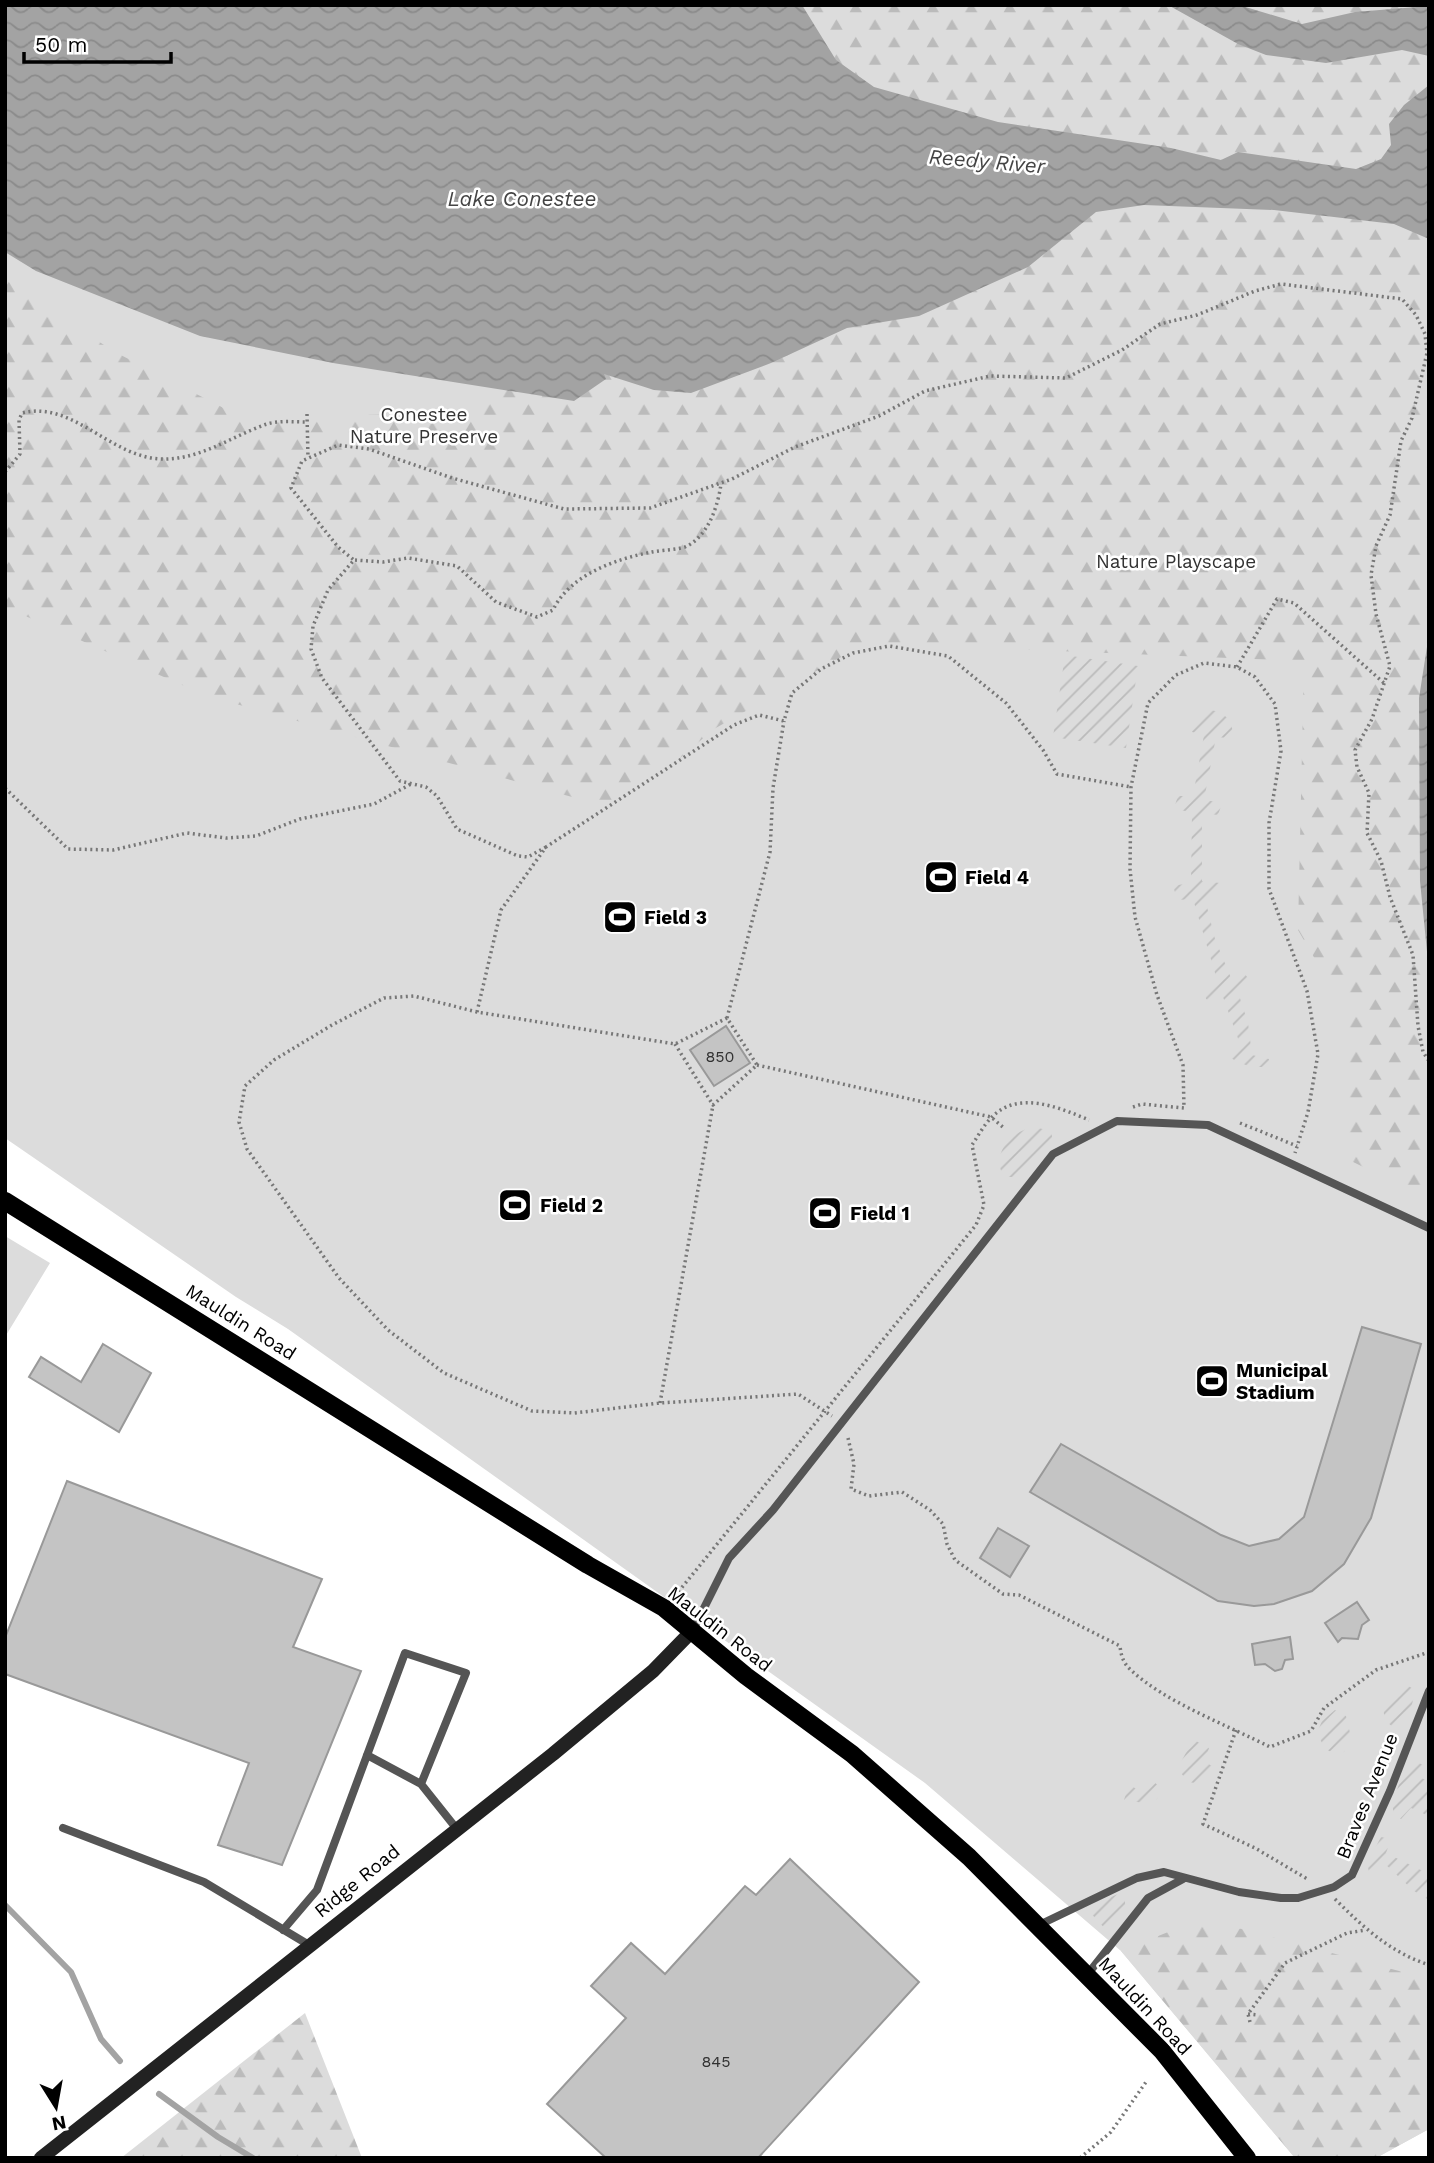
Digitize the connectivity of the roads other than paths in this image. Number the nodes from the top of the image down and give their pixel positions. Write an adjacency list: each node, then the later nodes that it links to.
1 (5, 1201): 3 (main road, Mauldin Road)
2 (1429, 1228): 3 (lane)
3 (692, 1630): 8 (street, Ridge Road); 10 (main road, Mauldin Road)
4 (1429, 1691): 9 (lane, Braves Avenue)
5 (367, 1755): 6 (lane); 6 (lane); 11 (lane)
6 (421, 1784): 8 (lane)
7 (63, 1828): 11 (lane)
8 (456, 1828): 12 (street, Ridge Road)
9 (1183, 1879): 10 (lane, Braves Avenue); 13 (lane)
10 (1039, 1925): 13 (main road, Mauldin Road)
11 (283, 1930): 12 (lane)
12 (309, 1945): 14 (street, Ridge Road)
13 (1087, 1975): 15 (main road, Mauldin Road)
14 (41, 2158)
15 (1247, 2158)

